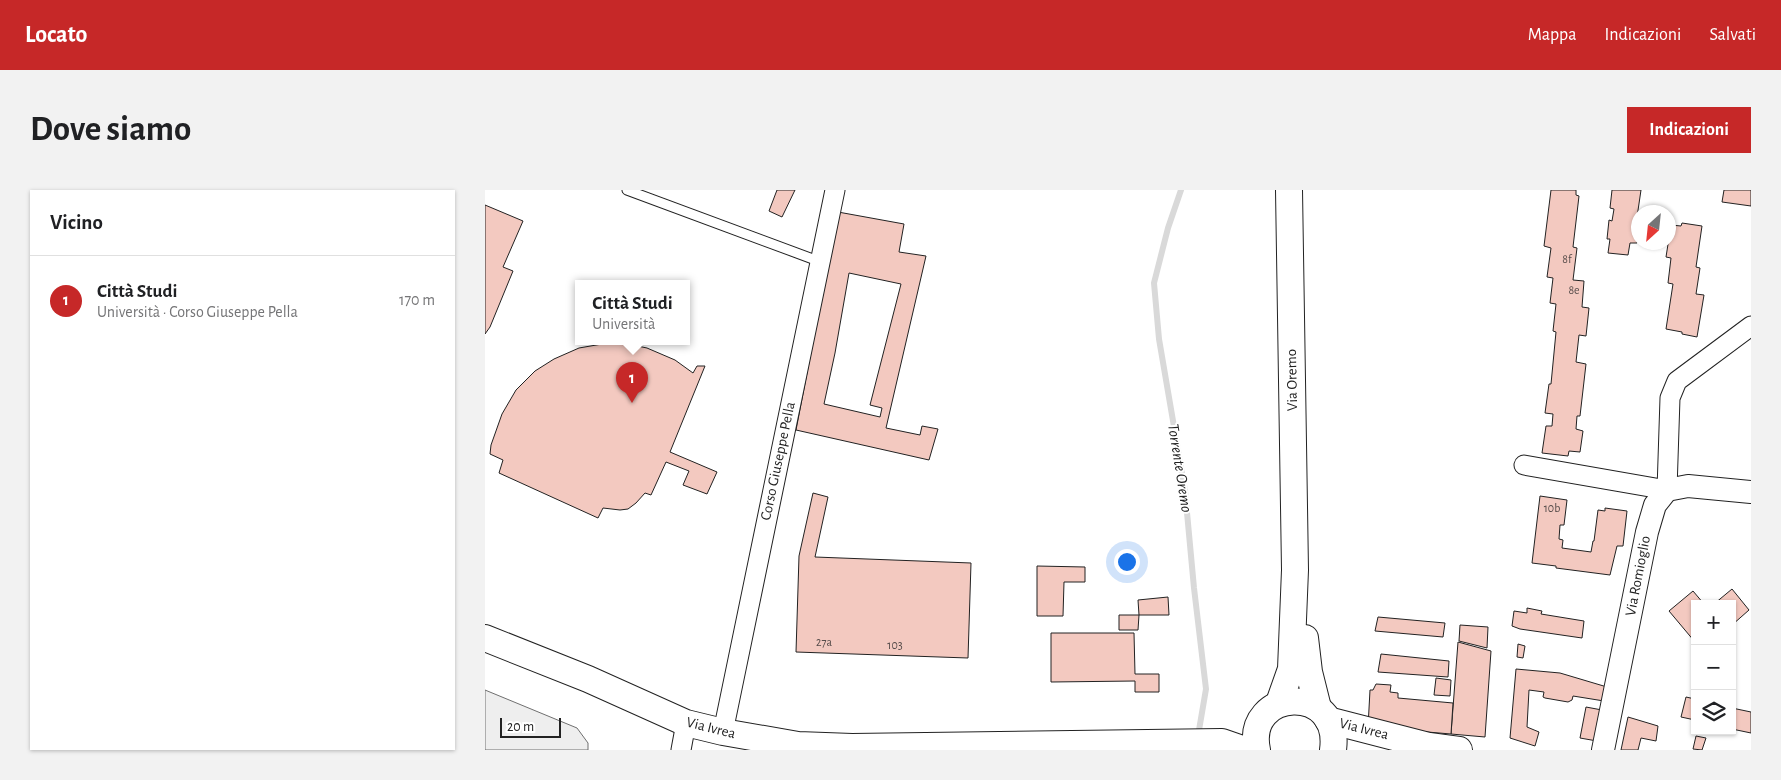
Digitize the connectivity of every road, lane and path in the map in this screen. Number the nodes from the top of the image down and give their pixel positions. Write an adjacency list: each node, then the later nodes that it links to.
1 (627, 190): 4 (lane)
2 (835, 190): 4 (street, Corso Giuseppe Pella)
3 (1289, 190): 9 (main road, Via Oremo)
4 (821, 262): 14 (street, Corso Giuseppe Pella)
5 (1751, 326): 7 (street)
6 (1524, 465): 7 (street)
7 (1667, 490): 8 (street); 22 (street, Via Romioglio)
8 (1751, 492)
9 (1295, 570): 11 (main road, Via Oremo); 12 (main road, Via Oremo)
10 (485, 638): 13 (main road, Via Ivrea)
11 (1271, 710): 12 (main road, Via Ivrea); 15 (main road, Via Ivrea); 18 (main road, Via Oremo)
12 (1323, 714): 16 (main road, Via Ivrea); 19 (main road, Via Oremo)
13 (686, 723): 14 (main road, Via Ivrea); 17 (street)
14 (723, 732): 15 (main road, Via Ivrea)
15 (1233, 746)
16 (1429, 746): 20 (main road, Via Ivrea); 21 (main road, Via Ivrea)
17 (681, 750)
18 (1257, 750)
19 (1333, 750)
20 (1392, 750)
21 (1459, 750)
22 (1603, 750)

